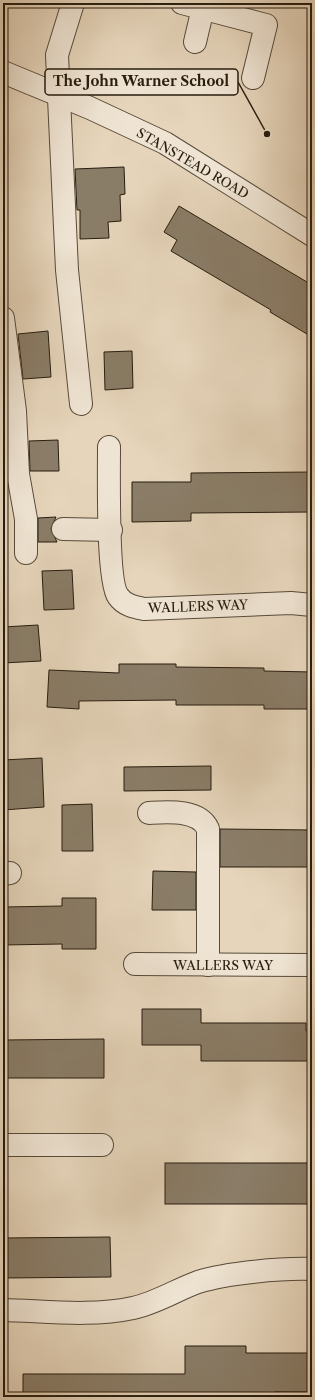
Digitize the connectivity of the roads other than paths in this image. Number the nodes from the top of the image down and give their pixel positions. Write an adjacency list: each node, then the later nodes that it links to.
1 (74, 3): 7 (street)
2 (182, 3): 3 (street)
3 (203, 8): 4 (street); 6 (street)
4 (195, 42)
5 (3, 72): 7 (street, STANSTEAD ROAD)
6 (253, 78)
7 (60, 95): 8 (street, STANSTEAD ROAD); 10 (street)
8 (312, 235)
9 (3, 318): 14 (street)
10 (81, 404)
11 (109, 447): 13 (street, WALLERS WAY)
12 (63, 529): 13 (street)
13 (110, 530): 15 (street, WALLERS WAY)
14 (26, 553)
15 (312, 605)
16 (150, 813): 18 (street)
17 (135, 964): 18 (street, WALLERS WAY)
18 (208, 965): 19 (street, WALLERS WAY)
19 (312, 965)
20 (3, 1144): 21 (street)
21 (102, 1145)
22 (312, 1269): 23 (street)
23 (3, 1310)

